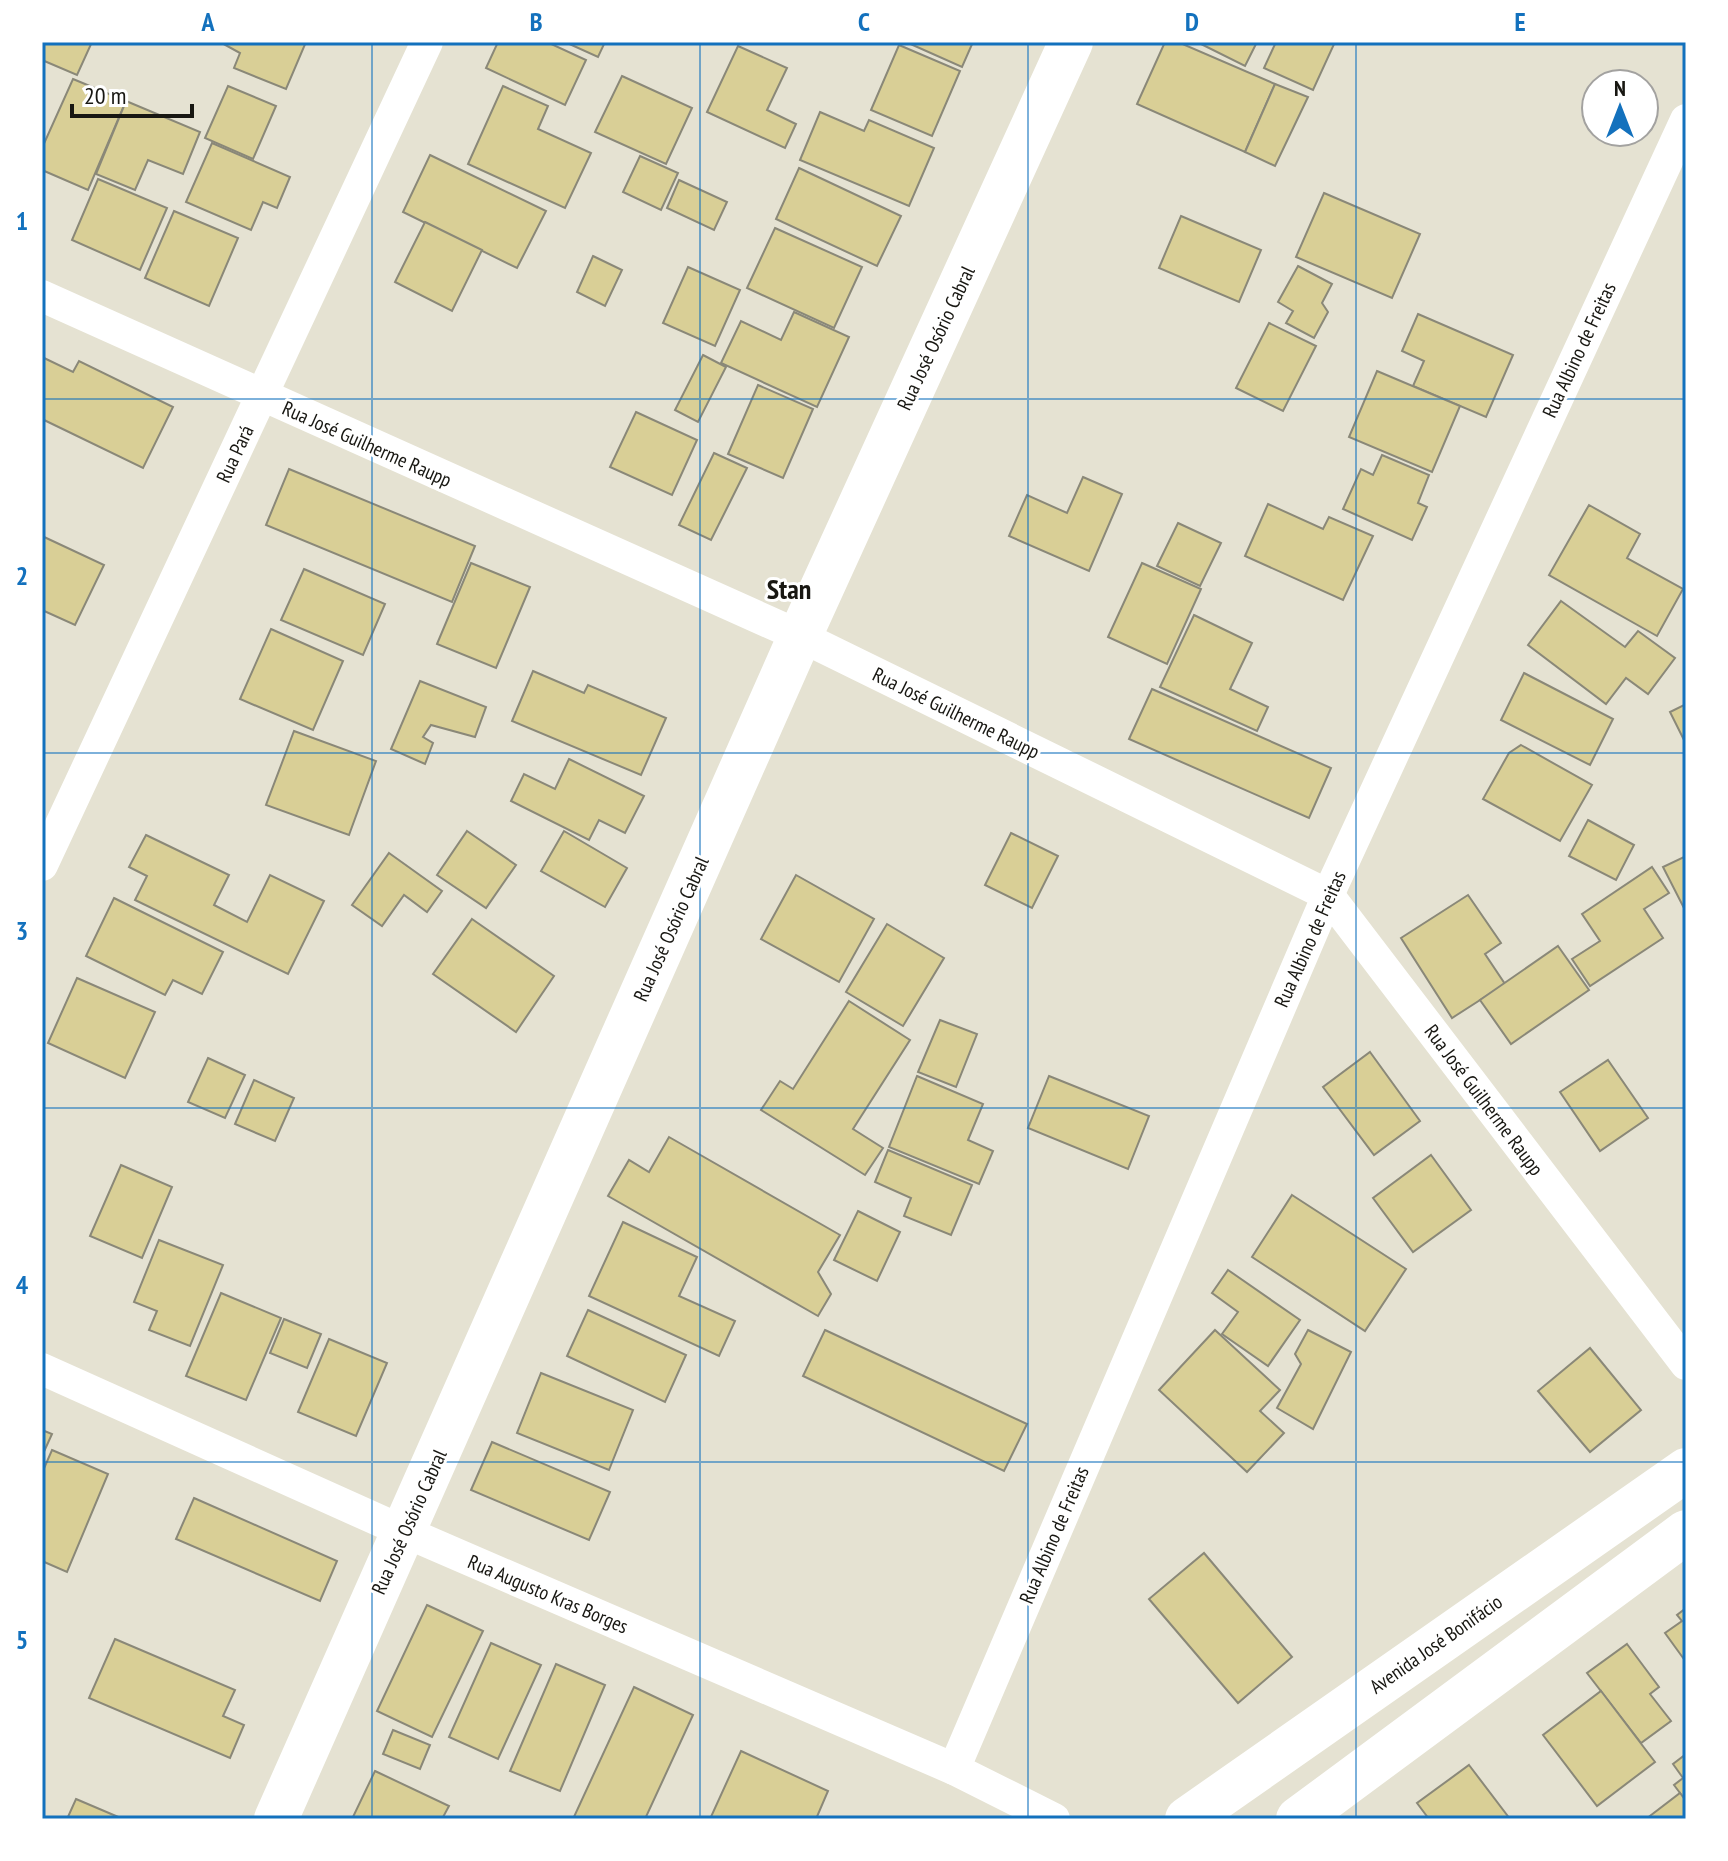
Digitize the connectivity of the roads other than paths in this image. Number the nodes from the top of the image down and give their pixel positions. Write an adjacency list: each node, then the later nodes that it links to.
1 (427, 42): 5 (street, Rua Pará)
2 (1071, 42): 6 (street, Rua José Osório Cabral)
3 (1686, 120): 8 (street, Rua Albino de Freitas)
4 (42, 296): 5 (street, Rua José Guilherme Raupp)
5 (262, 397): 6 (street, Rua José Guilherme Raupp); 7 (street, Rua Pará)
6 (800, 636): 8 (street, Rua José Guilherme Raupp); 12 (street, Rua José Osório Cabral)
7 (42, 865)
8 (1328, 895): 9 (street, Rua José Guilherme Raupp); 14 (street, Rua Albino de Freitas)
9 (1686, 1364)
10 (42, 1369): 12 (street, Rua Augusto Kras Borges)
11 (1686, 1470): 17 (street, Avenida José Bonifácio)
12 (405, 1532): 14 (street, Rua Augusto Kras Borges); 15 (street, Rua José Osório Cabral)
13 (1686, 1532): 18 (street)
14 (954, 1769): 16 (street, Rua Augusto Kras Borges)
15 (276, 1819)
16 (1054, 1819)
17 (1187, 1819)
18 (1298, 1819)

